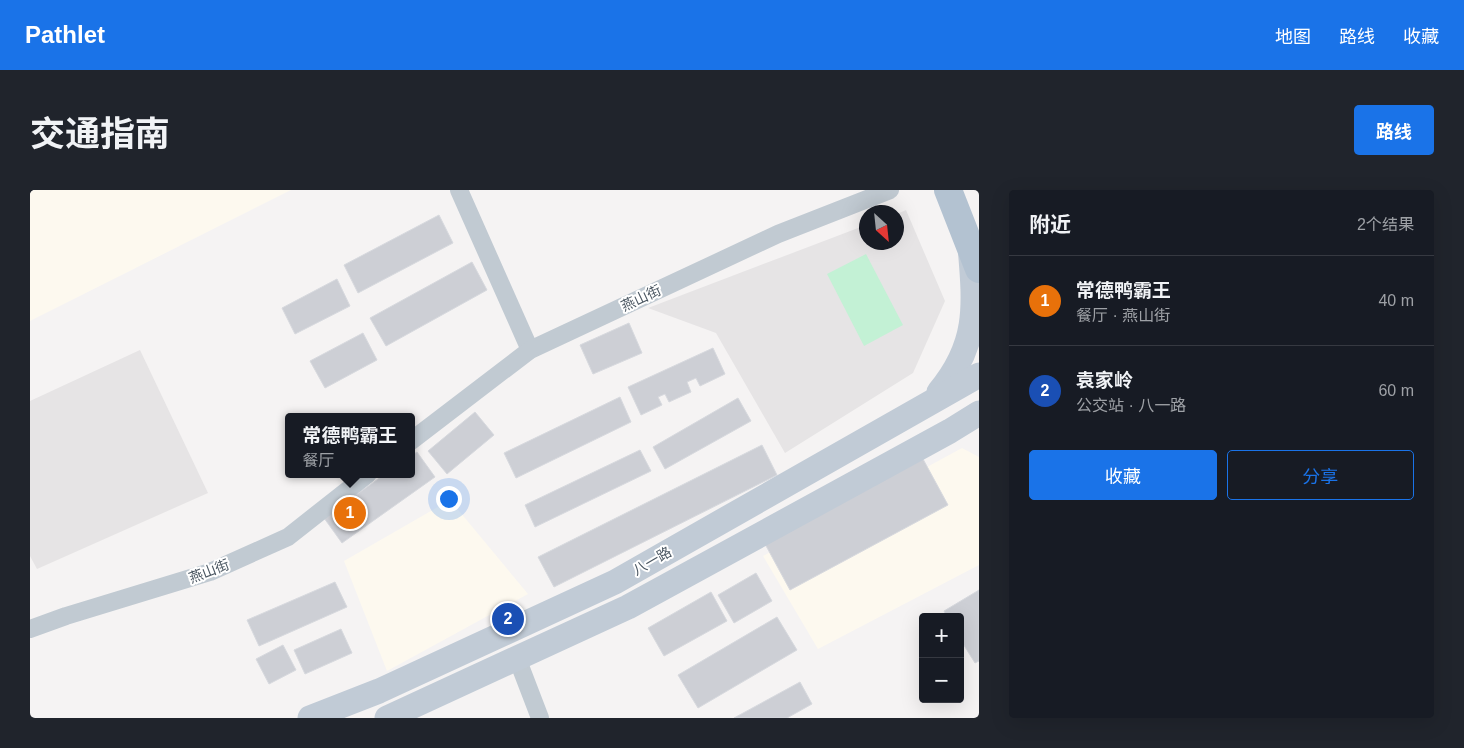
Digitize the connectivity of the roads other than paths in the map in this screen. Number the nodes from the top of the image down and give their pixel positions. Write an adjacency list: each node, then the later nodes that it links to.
1 (459, 190): 6 (street)
2 (890, 190): 6 (street, 燕山街)
3 (948, 190): 4 (main road)
4 (970, 244): 5 (main road); 8 (main road)
5 (979, 269)
6 (530, 350): 12 (street, 燕山街)
7 (979, 375): 8 (main road, 八一路)
8 (925, 405): 16 (main road, 八一路)
9 (979, 413): 11 (main road, 八一路)
10 (979, 432): 11 (main road)
11 (939, 436): 15 (main road, 八一路)
12 (415, 438)
13 (363, 478): 14 (street, 燕山街)
14 (30, 629)
15 (517, 658): 17 (main road, 八一路); 18 (street)
16 (310, 718)
17 (387, 718)
18 (540, 718)

